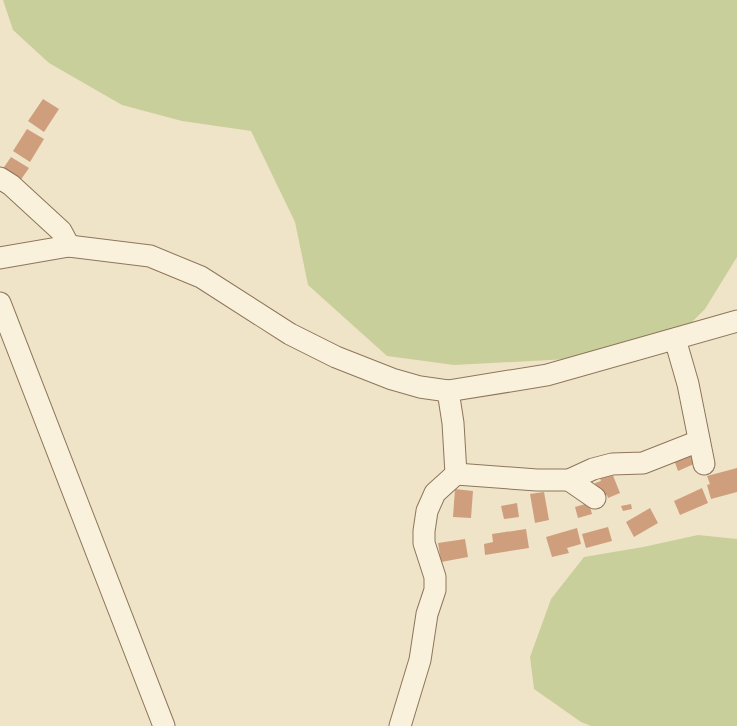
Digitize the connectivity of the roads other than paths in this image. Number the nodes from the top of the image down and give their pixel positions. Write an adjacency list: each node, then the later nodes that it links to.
1 (0, 178): 2 (street)
2 (69, 246): 3 (street); 7 (street)
3 (0, 258)
4 (0, 303): 13 (street)
5 (737, 321): 6 (street)
6 (675, 339): 7 (street); 8 (street)
7 (448, 391): 10 (street)
8 (699, 441): 9 (street); 11 (street)
9 (704, 464)
10 (456, 474): 11 (street); 14 (street)
11 (569, 480): 12 (street)
12 (595, 498)
13 (164, 726)
14 (400, 726)

